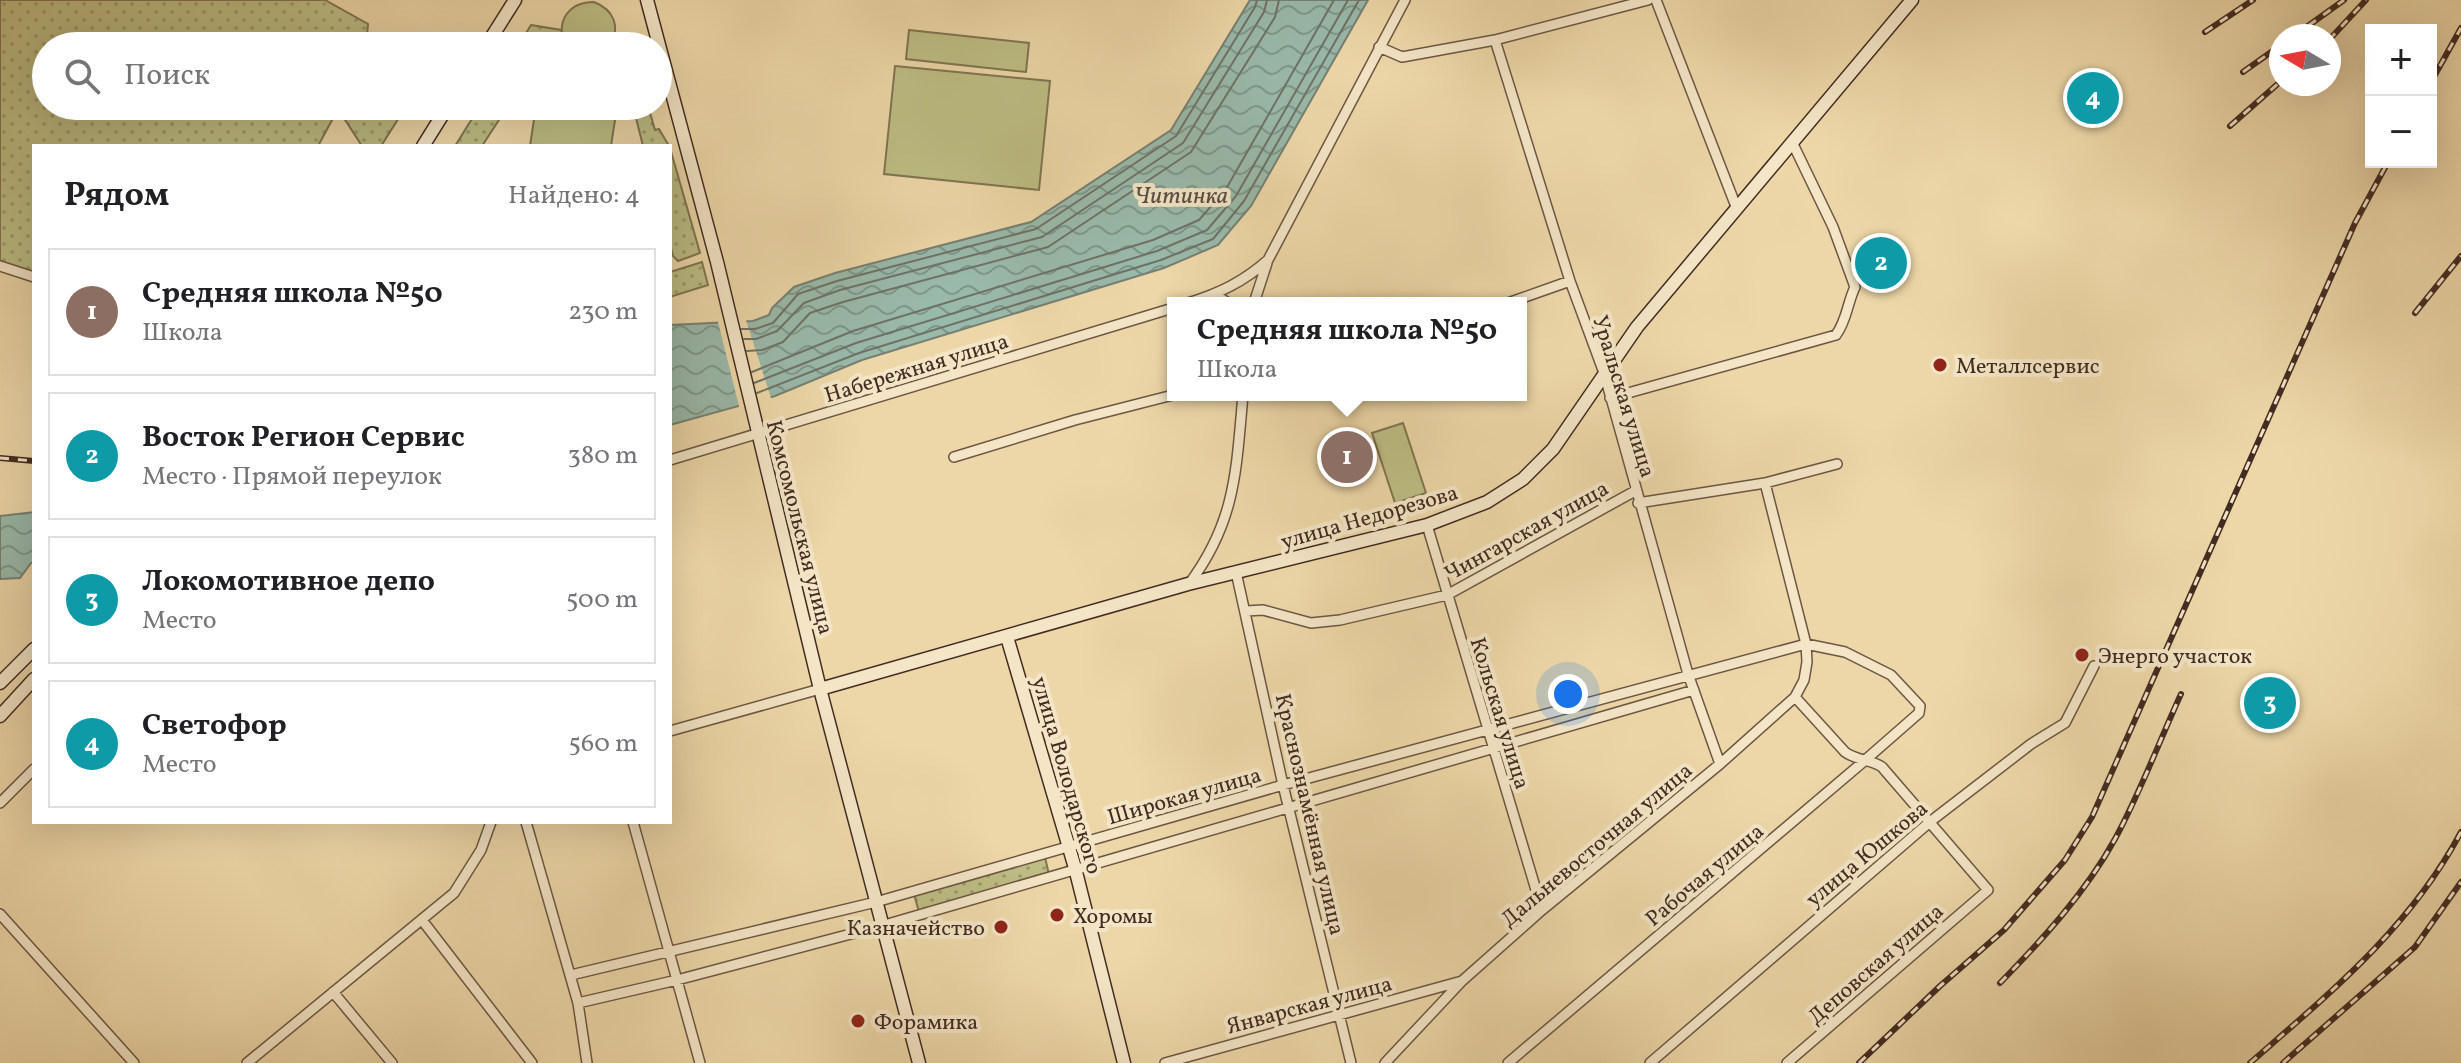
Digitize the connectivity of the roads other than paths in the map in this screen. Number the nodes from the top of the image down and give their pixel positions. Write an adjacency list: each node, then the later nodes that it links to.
1 (515, 0): 7 (main road)
2 (647, 0): 8 (main road, Комсомольская улица)
3 (1405, 0): 10 (street)
4 (1648, 0): 9 (street)
5 (1656, 0): 15 (street)
6 (1912, 0): 14 (main road, улица Недорезова)
7 (495, 32)
8 (656, 32)
9 (1495, 40): 10 (street); 19 (street, Уральская улица)
10 (1379, 47): 16 (street)
11 (672, 94): 30 (main road, Комсомольская улица)
12 (439, 120): 13 (main road)
13 (424, 144)
14 (1793, 144): 15 (main road, улица Недорезова); 28 (street)
15 (1737, 209): 26 (main road, улица Недорезова)
16 (1268, 260): 20 (street); 23 (street)
17 (0, 266): 18 (street)
18 (32, 276)
19 (1570, 281): 24 (street); 26 (street, Уральская улица)
20 (1216, 295): 21 (street); 22 (street)
21 (1209, 297)
22 (1219, 297)
23 (1256, 297)
24 (1525, 297)
25 (1167, 310): 30 (street, Набережная улица)
26 (1604, 373): 28 (street, Уральская улица); 37 (main road, улица Недорезова)
27 (1167, 397): 31 (street)
28 (1610, 398): 35 (street, Уральская улица)
29 (1242, 401): 39 (street)
30 (758, 434): 32 (street, Набережная улица); 49 (main road, Комсомольская улица)
31 (954, 457)
32 (672, 459)
33 (1837, 464): 34 (street, Чингарская улица)
34 (1765, 483): 36 (street, Чингарская улица); 43 (street)
35 (1635, 491): 36 (street, Уральская улица); 40 (street, Чингарская улица)
36 (1638, 503): 46 (street, Уральская улица)
37 (1427, 525): 38 (main road, улица Недорезова); 40 (street, Кольская улица)
38 (1236, 572): 39 (main road, улица Недорезова); 41 (street, Краснознамённая улица)
39 (1188, 584): 42 (main road, улица Недорезова)
40 (1447, 595): 41 (street, Чингарская улица); 54 (street, Кольская улица)
41 (1246, 611): 59 (street, Краснознамённая улица)
42 (1007, 637): 49 (main road, улица Недорезова); 66 (main road, улица Володарского)
43 (1806, 644): 46 (street, Широкая улица); 51 (street); 56 (street, Рабочая улица)
44 (32, 651): 48 (main road)
45 (2094, 666): 62 (street, улица Юшкова)
46 (1688, 674): 50 (street, Уральская улица); 54 (street, Широкая улица)
47 (32, 681): 52 (main road)
48 (0, 683)
49 (820, 689): 53 (street, улица Недорезова); 68 (main road, Комсомольская улица)
50 (1694, 690): 55 (street, Широкая улица); 57 (street, Уральская улица)
51 (1795, 697): 56 (street); 57 (street, Дальневосточная улица)
52 (0, 716)
53 (672, 730)
54 (1487, 730): 55 (street, Кольская улица); 59 (street, Широкая улица)
55 (1492, 747): 61 (street, Широкая улица); 69 (street, Кольская улица)
56 (1863, 762): 62 (street); 91 (street, Рабочая улица)
57 (1720, 764): 69 (street, Дальневосточная улица)
58 (32, 771): 60 (street)
59 (1283, 785): 61 (street, Краснознамённая улица); 66 (street, Широкая улица)
60 (0, 803)
61 (1289, 807): 67 (street, Широкая улица); 79 (street, Краснознамённая улица)
62 (1931, 821): 92 (street, улица Юшкова); 93 (street, Деповская улица)
63 (490, 824): 71 (street)
64 (527, 824): 74 (street)
65 (634, 824): 73 (street)
66 (1068, 847): 67 (main road, улица Володарского); 68 (street, Широкая улица)
67 (1075, 868): 72 (street, Широкая улица); 87 (main road, улица Володарского)
68 (876, 902): 72 (main road, Комсомольская улица); 73 (street, Широкая улица)
69 (1542, 910): 76 (street, Дальневосточная улица)
70 (0, 914): 80 (street)
71 (422, 920): 77 (street); 83 (street)
72 (881, 926): 75 (street, Широкая улица); 86 (main road, Комсомольская улица)
73 (670, 953): 74 (street, Широкая улица); 75 (street)
74 (571, 975): 78 (street)
75 (677, 980): 78 (street, Широкая улица); 85 (street)
76 (1462, 981): 79 (street, Январская улица); 90 (street, Дальневосточная улица)
77 (333, 992): 81 (street); 82 (street)
78 (578, 1003): 84 (street)
79 (1340, 1013): 88 (street, Январская улица); 89 (street, Краснознамённая улица)
80 (134, 1063)
81 (247, 1063)
82 (392, 1063)
83 (532, 1063)
84 (587, 1063)
85 (700, 1063)
86 (919, 1063)
87 (1124, 1063)
88 (1165, 1063)
89 (1351, 1063)
90 (1385, 1063)
91 (1508, 1063)
92 (1650, 1063)
93 (1787, 1063)

